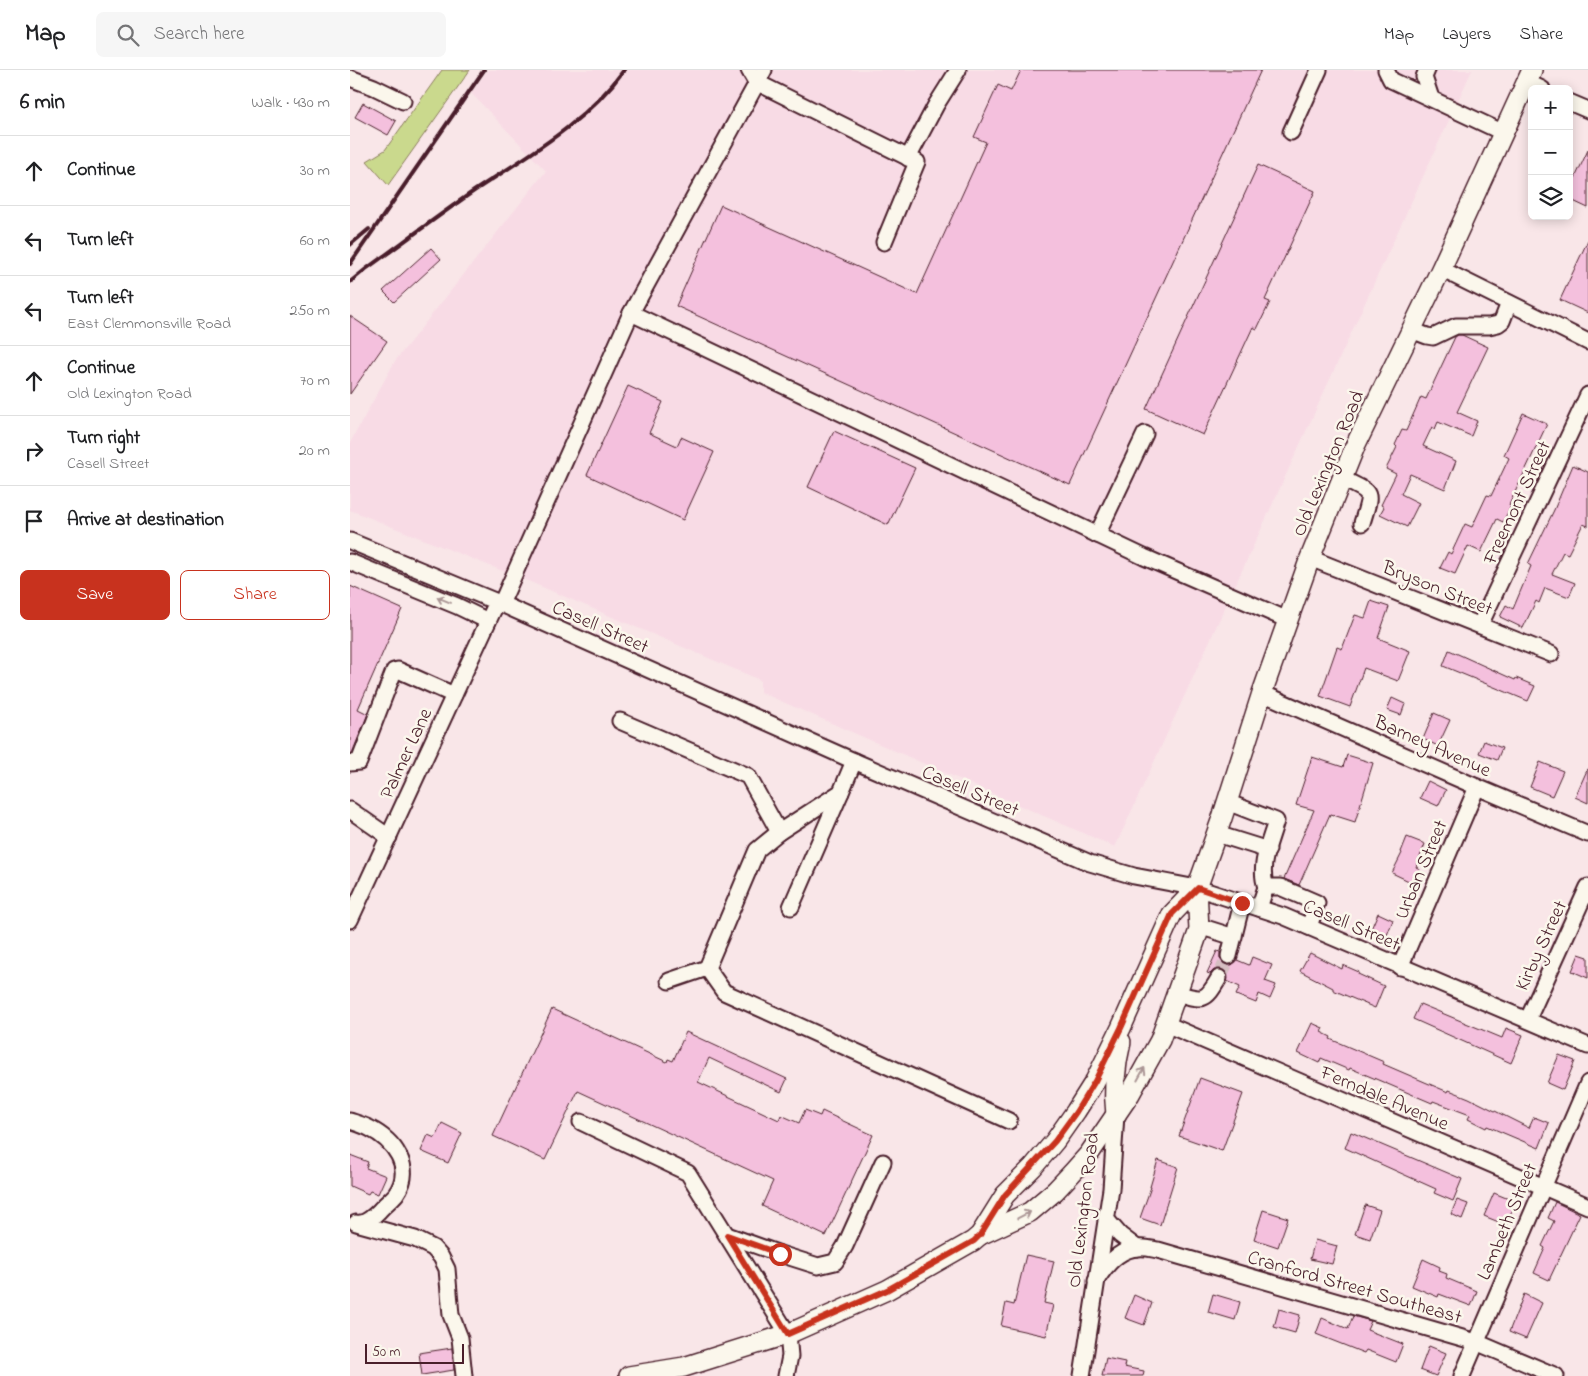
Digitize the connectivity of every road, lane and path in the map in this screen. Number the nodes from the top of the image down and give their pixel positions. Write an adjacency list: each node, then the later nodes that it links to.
1 (958, 70): 14 (street)
2 (1319, 70): 12 (street)
3 (1386, 70): 8 (street)
4 (1427, 70): 8 (street)
5 (756, 74): 14 (street); 18 (street, Palmer Lane)
6 (350, 78): 9 (street)
7 (1534, 80): 13 (main road, Old Lexington Road)
8 (1430, 98): 13 (street)
9 (403, 101)
10 (1573, 104): 11 (street)
11 (1588, 110)
12 (1291, 132)
13 (1504, 133): 16 (main road, Old Lexington Road)
14 (908, 158): 15 (street)
15 (884, 242)
16 (1441, 269): 17 (street); 19 (main road, Old Lexington Road)
17 (1509, 303): 19 (street); 20 (street)
18 (631, 312): 25 (street); 29 (street, Palmer Lane)
19 (1411, 330): 23 (main road, Old Lexington Road)
20 (1588, 342)
21 (1588, 396): 32 (street, Freemont Street)
22 (1145, 434): 25 (street)
23 (1342, 479): 24 (street); 27 (main road, Old Lexington Road)
24 (1362, 523)
25 (1097, 535): 30 (street)
26 (350, 541): 29 (street, Casell Street)
27 (1310, 558): 30 (main road, Old Lexington Road); 32 (street, Bryson Street)
28 (350, 562): 31 (street, one-way to 28)
29 (499, 603): 31 (street, Palmer Lane); 37 (street, Casell Street)
30 (1288, 620): 34 (main road, Old Lexington Road)
31 (488, 621): 35 (street, Palmer Lane)
32 (1480, 625): 33 (street, Bryson Street)
33 (1551, 654)
34 (1262, 692): 39 (street, Barney Avenue); 41 (main road, Old Lexington Road)
35 (454, 695): 38 (street); 46 (street, Palmer Lane)
36 (620, 722): 43 (street)
37 (854, 761): 40 (street); 50 (street, Casell Street)
38 (350, 763)
39 (1477, 787): 45 (street, Barney Avenue); 59 (street, Urban Street)
40 (841, 792): 43 (street); 52 (street)
41 (1227, 802): 44 (main road, Old Lexington Road); 47 (street)
42 (352, 814): 46 (street)
43 (779, 832): 60 (street)
44 (1217, 834): 47 (street); 50 (main road, Old Lexington Road)
45 (1588, 834)
46 (389, 837): 54 (street, Palmer Lane)
47 (1268, 850): 48 (street)
48 (1266, 887): 53 (street); 56 (street)
49 (1588, 887): 65 (street, Kirby Street)
50 (1198, 888): 51 (street, Casell Street); 55 (main road, Old Lexington Road); 64 (main road, Old Lexington Road)
51 (1242, 903): 53 (street, Casell Street); 57 (street)
52 (791, 906)
53 (1259, 908): 56 (street, Casell Street)
54 (350, 920)
55 (1199, 926): 57 (street); 63 (main road, Old Lexington Road)
56 (1309, 927): 59 (street, Casell Street)
57 (1234, 937): 58 (street)
58 (1229, 956)
59 (1400, 967): 65 (street, Casell Street)
60 (707, 968): 62 (street); 70 (street)
61 (1219, 978): 63 (street)
62 (669, 981)
63 (1177, 993): 66 (main road, Old Lexington Road)
64 (1130, 1007): 69 (main road); 79 (main road)
65 (1528, 1019): 67 (street, Casell Street)
66 (1166, 1024): 69 (main road, Old Lexington Road, one-way to 66); 74 (street, Ferndale Avenue)
67 (1588, 1046)
68 (1588, 1083): 74 (street, Lambeth Street)
69 (1116, 1115): 76 (street, Old Lexington Road); 79 (main road, one-way to 69)
70 (1009, 1121)
71 (350, 1122): 77 (street)
72 (581, 1122): 78 (street)
73 (883, 1162): 78 (street)
74 (1542, 1187): 75 (street, Ferndale Avenue); 83 (street, Lambeth Street)
75 (1588, 1206)
76 (1106, 1219): 80 (street, Cranford Street Southeast); 81 (street, Old Lexington Road)
77 (355, 1223): 84 (street)
78 (727, 1235): 82 (street)
79 (980, 1235): 82 (main road)
80 (1138, 1248): 81 (street); 83 (street, Cranford Street Southeast)
81 (1096, 1281): 87 (street, Old Lexington Road)
82 (788, 1334): 85 (main road); 86 (street)
83 (1476, 1342): 88 (street, Lambeth Street); 89 (street, Cranford Street Southeast)
84 (464, 1376)
85 (629, 1376)
86 (786, 1376)
87 (1082, 1376)
88 (1462, 1376)
89 (1556, 1376)

